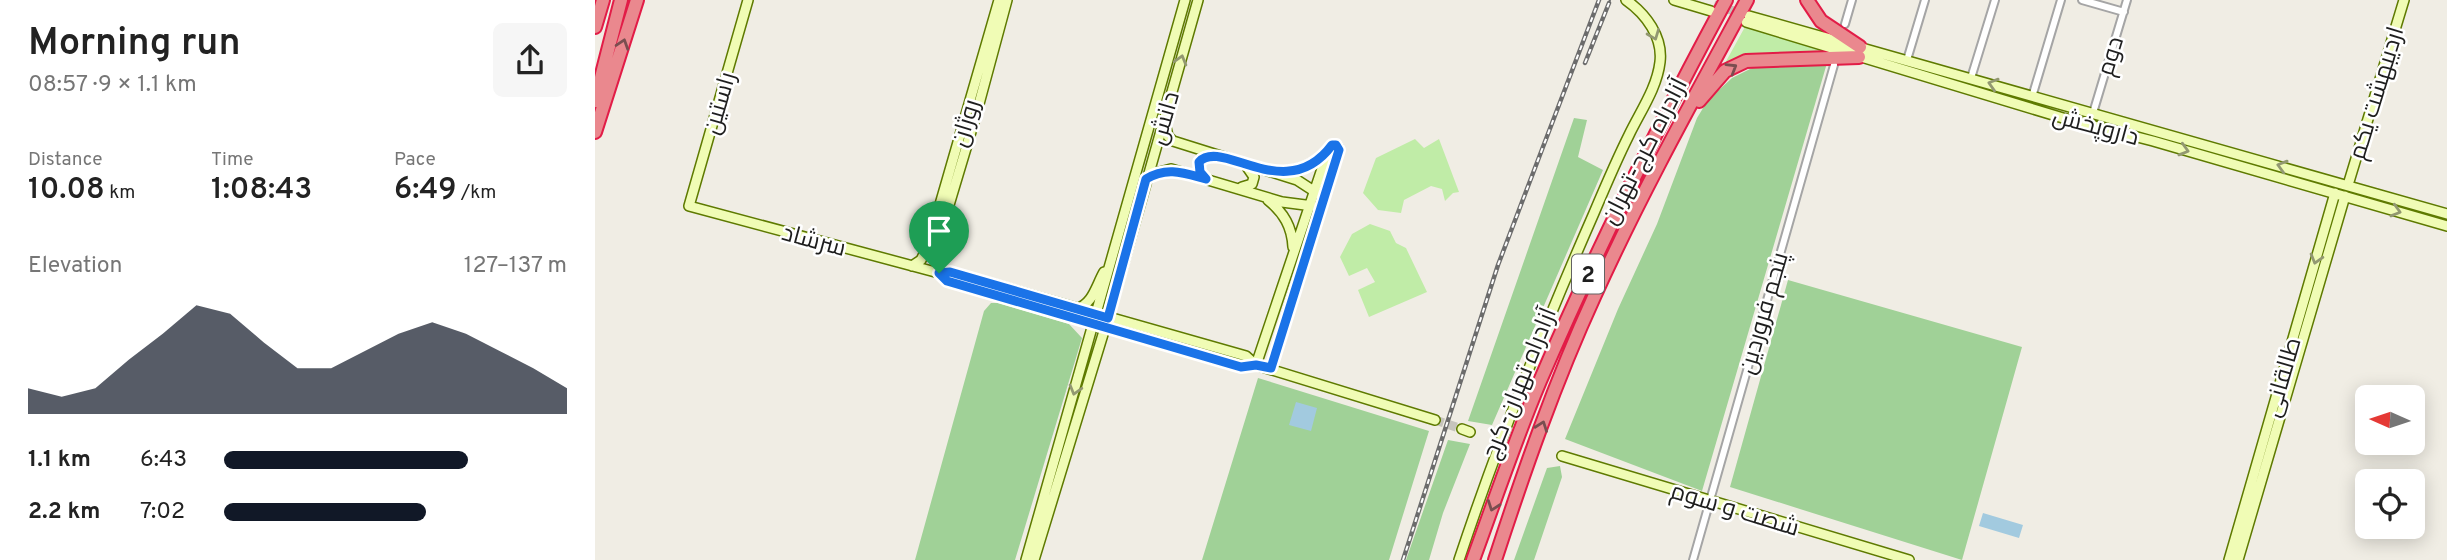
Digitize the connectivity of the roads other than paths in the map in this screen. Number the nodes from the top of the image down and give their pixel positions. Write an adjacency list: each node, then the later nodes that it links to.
1 (602, 0): 24 (highway)
2 (621, 0): 32 (highway)
3 (637, 0): 38 (highway, one-way to 3)
4 (748, 0): 53 (street, راستین)
5 (999, 0): 26 (street, روژان)
6 (1007, 0): 26 (street, روژان)
7 (1185, 0): 59 (street, دانش)
8 (1198, 0): 36 (street, دانش, one-way to 8)
9 (1626, 0): 73 (street, one-way to 73)
10 (1674, 0): 11 (street)
11 (1696, 0)
12 (1726, 0): 74 (highway, آزادراه تهران-کرج / 2, one-way to 74)
13 (1747, 0): 39 (highway, آزادراه کرج-تهران / 2)
14 (1807, 0): 27 (highway)
15 (1853, 0): 25 (street)
16 (1925, 0): 28 (street)
17 (1995, 0): 30 (street)
18 (2061, 0): 31 (street)
19 (2082, 0): 22 (street)
20 (2127, 0): 22 (street, دوم)
21 (2404, 0): 47 (street, اردیبهشت یکم)
22 (2123, 12): 34 (street, دوم)
23 (1747, 19): 27 (street, داروپخش)
24 (596, 22)
25 (1845, 23)
26 (991, 47): 57 (street, روژان)
27 (1859, 52): 28 (street, داروپخش); 35 (street, داروپخش); 39 (highway, one-way to 27)
28 (1907, 60): 30 (street, داروپخش)
29 (1834, 65): 70 (street, پنجم فروردین)
30 (1971, 78): 31 (street, داروپخش, one-way to 30)
31 (2032, 97): 33 (street, داروپخش)
32 (595, 101)
33 (2070, 107): 34 (street, داروپخش); 35 (street)
34 (2093, 113): 37 (street, داروپخش)
35 (2063, 118): 40 (street, داروپخش)
36 (1164, 120): 42 (street); 45 (street, دانش)
37 (2156, 130): 40 (street); 47 (street, داروپخش, one-way to 37)
38 (595, 132)
39 (1672, 138): 75 (highway, آزادراه کرج-تهران / 2, one-way to 39)
40 (2153, 141): 51 (street, داروپخش, one-way to 51)
41 (1328, 152): 44 (street); 49 (street); 52 (street)
42 (1213, 155): 43 (street); 46 (street)
43 (1245, 164): 44 (street); 48 (street)
44 (1268, 171): 49 (street)
45 (1146, 179): 46 (street); 63 (street, دانش)
46 (1206, 179): 48 (street)
47 (2348, 185): 55 (street, داروپخش)
48 (1236, 188): 50 (street)
49 (1314, 192): 52 (street); 54 (street)
50 (1262, 195): 54 (street); 58 (street)
51 (2340, 195): 56 (street, داروپخش, one-way to 56); 78 (street, طالقانی, one-way to 78); 79 (street, طالقانی)
52 (1323, 202): 54 (street); 67 (street)
53 (689, 206): 60 (street, سرشاد)
54 (1310, 206): 58 (street)
55 (2447, 214)
56 (2447, 226)
57 (932, 246): 60 (street); 61 (street)
58 (1294, 255): 66 (street)
59 (1111, 258): 62 (street); 64 (street, دانش)
60 (912, 266): 61 (street, سرشاد)
61 (939, 273): 62 (street, سرشاد); 64 (street, سرشاد)
62 (1076, 309): 64 (street, سرشاد)
63 (1108, 318): 64 (street); 65 (street, دانش); 66 (street)
64 (1095, 320): 65 (street); 71 (street, دانش, one-way to 71)
65 (1105, 328): 66 (street); 72 (street)
66 (1256, 365): 67 (street)
67 (1271, 368): 68 (street)
68 (1435, 420)
69 (1562, 456): 70 (street, شصت و سوم)
70 (1709, 501): 76 (street, پنجم فروردین); 77 (street, شصت و سوم)
71 (1026, 560)
72 (1034, 560)
73 (1459, 560)
74 (1473, 560)
75 (1495, 560)
76 (1693, 560)
77 (1909, 560)
78 (2229, 560)
79 (2238, 560)

